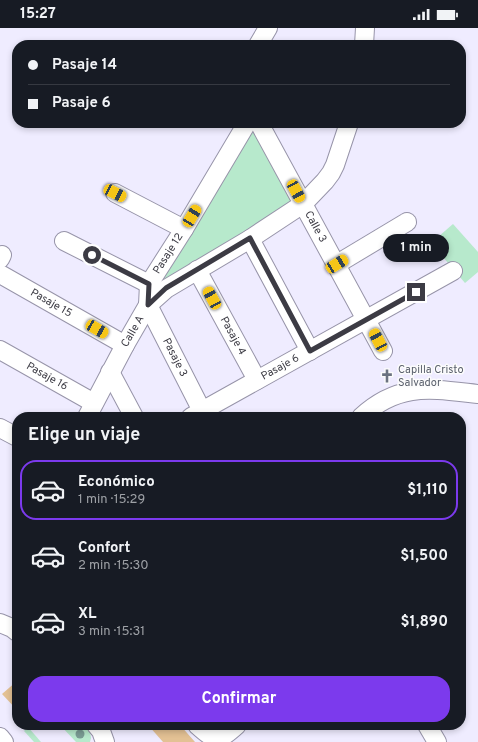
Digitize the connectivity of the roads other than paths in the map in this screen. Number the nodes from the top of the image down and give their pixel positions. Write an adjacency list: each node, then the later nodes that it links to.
1 (268, 28): 3 (street)
2 (365, 28): 4 (street)
3 (261, 40)
4 (364, 40)
5 (244, 128): 11 (street, Pasaje 12)
6 (262, 128): 9 (street, Calle 3)
7 (347, 128): 9 (street, Calle A)
8 (115, 193): 11 (street)
9 (303, 204): 12 (street, Calle A); 14 (street, Calle 3)
10 (407, 222): 14 (street)
11 (184, 229): 18 (street, Pasaje 12)
12 (250, 238): 15 (street, Calle A); 23 (street)
13 (64, 241): 18 (street)
14 (337, 264): 20 (street, Calle 3)
15 (197, 270): 19 (street, Calle A); 26 (street, Pasaje 4)
16 (453, 271): 20 (street, Pasaje 6)
17 (0, 274): 21 (street, Pasaje 15)
18 (149, 284): 19 (street, Pasaje 12)
19 (148, 305): 21 (street, Calle A); 30 (street, Pasaje 3)
20 (366, 319): 23 (street, Pasaje 6); 24 (street, Calle 3)
21 (124, 345): 25 (street, Calle A)
22 (0, 350): 28 (street, Pasaje 16)
23 (310, 351): 26 (street, Pasaje 6)
24 (383, 351)
25 (110, 372): 28 (street, Calle A); 29 (street)
26 (257, 380): 31 (street, Pasaje 6)
27 (478, 394): 32 (street)
28 (91, 410)
29 (131, 412)
30 (195, 412)
31 (200, 412)
32 (368, 412)
33 (0, 428): 34 (street)
34 (12, 434)
35 (0, 624): 36 (street)
36 (12, 628)
37 (100, 730): 43 (street)
38 (202, 730): 39 (street)
39 (231, 730)
40 (430, 730): 44 (street)
41 (0, 737): 42 (street)
42 (4, 742)
43 (105, 742)
44 (437, 742)

